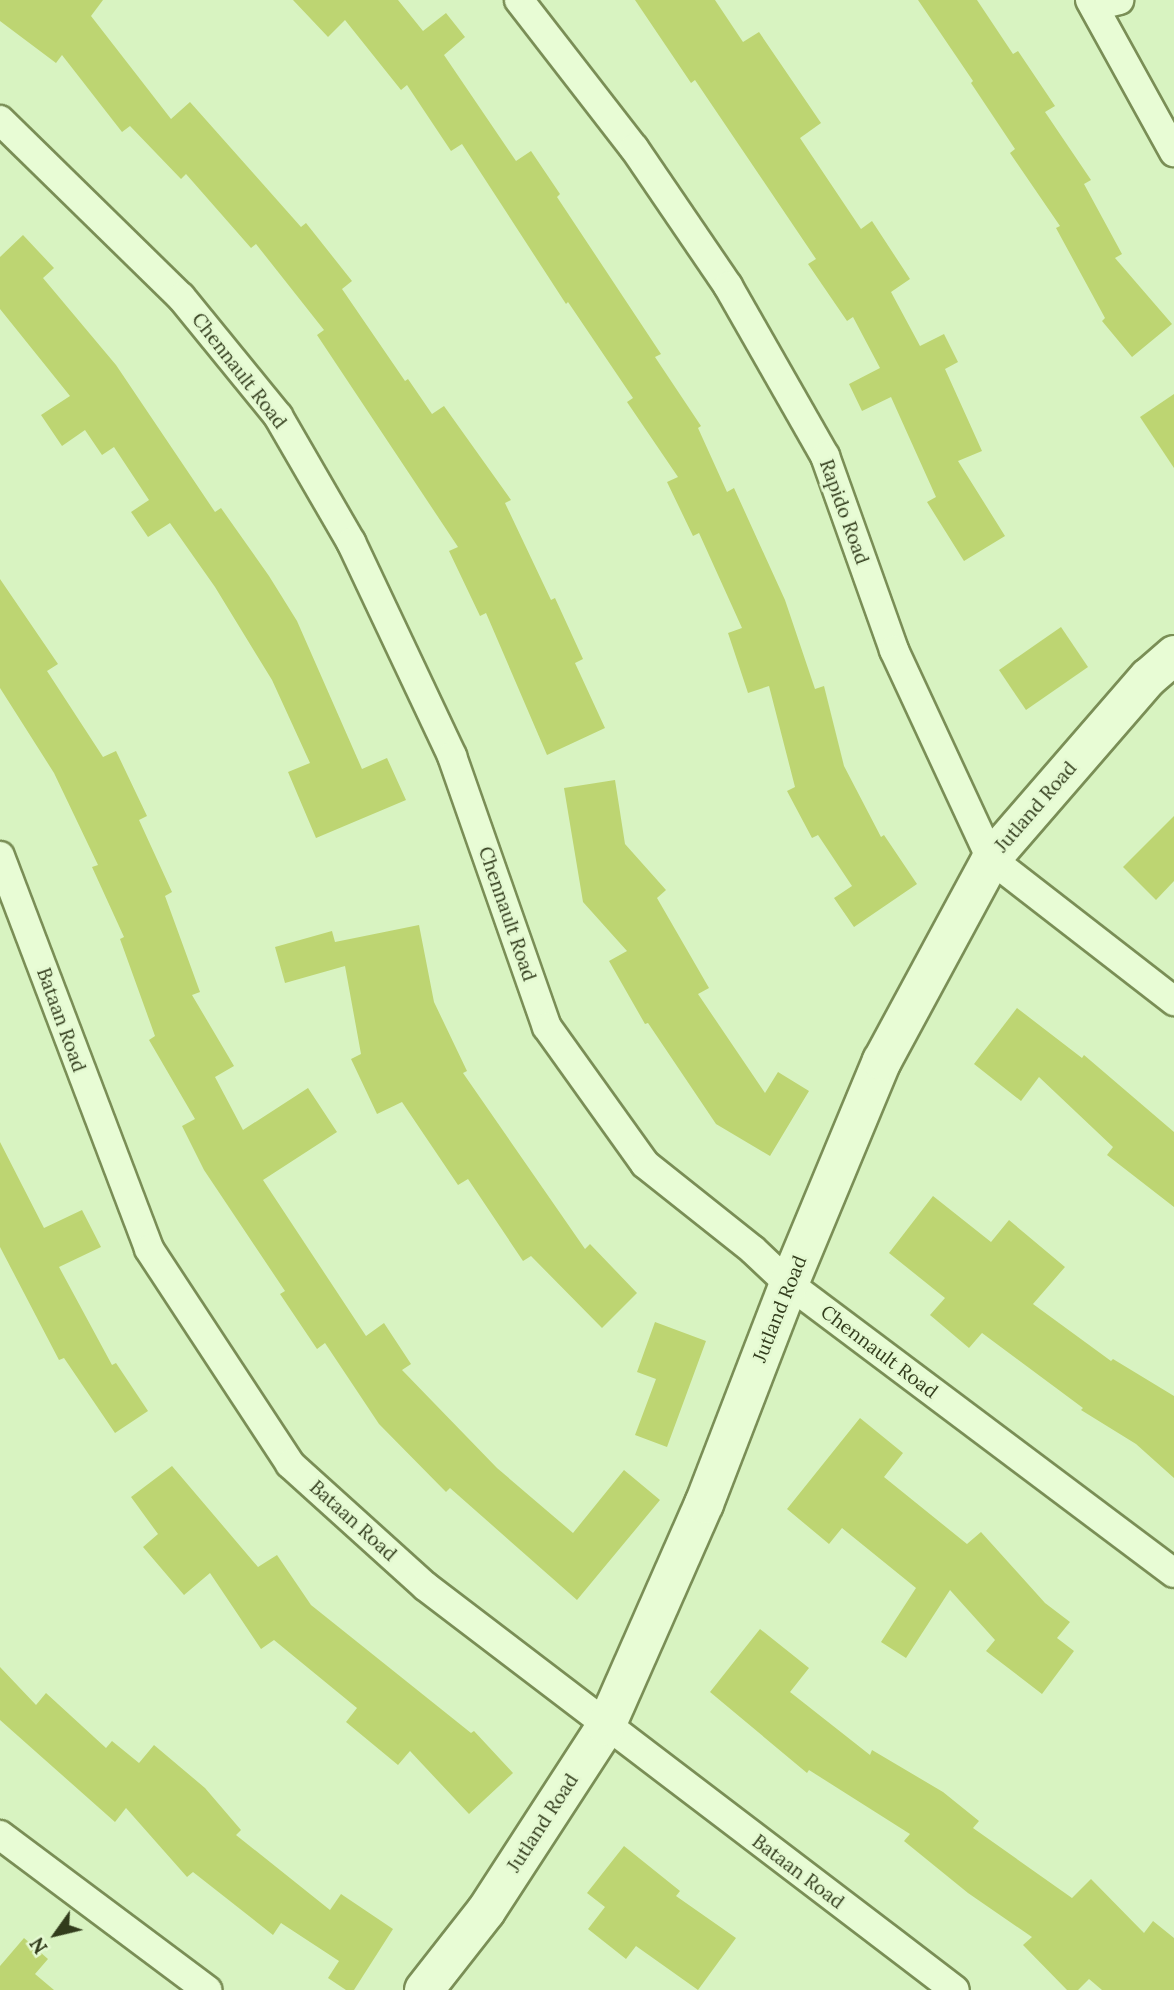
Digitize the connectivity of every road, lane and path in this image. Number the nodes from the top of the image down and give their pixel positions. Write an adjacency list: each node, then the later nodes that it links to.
1 (519, 0): 7 (street, Rapido Road)
2 (1101, 2): 4 (street)
3 (0, 120): 9 (street, Chennault Road)
4 (1174, 152)
5 (1174, 655): 7 (street, Jutland Road)
6 (0, 856): 11 (street, Bataan Road)
7 (991, 859): 8 (street, Rapido Road); 9 (street, Jutland Road)
8 (1174, 1002)
9 (789, 1284): 10 (street, Chennault Road); 11 (street, Jutland Road)
10 (1174, 1573)
11 (606, 1726): 14 (street, Jutland Road); 15 (street, Bataan Road)
12 (0, 1835): 13 (street)
13 (207, 1990)
14 (424, 1990)
15 (955, 1990)

